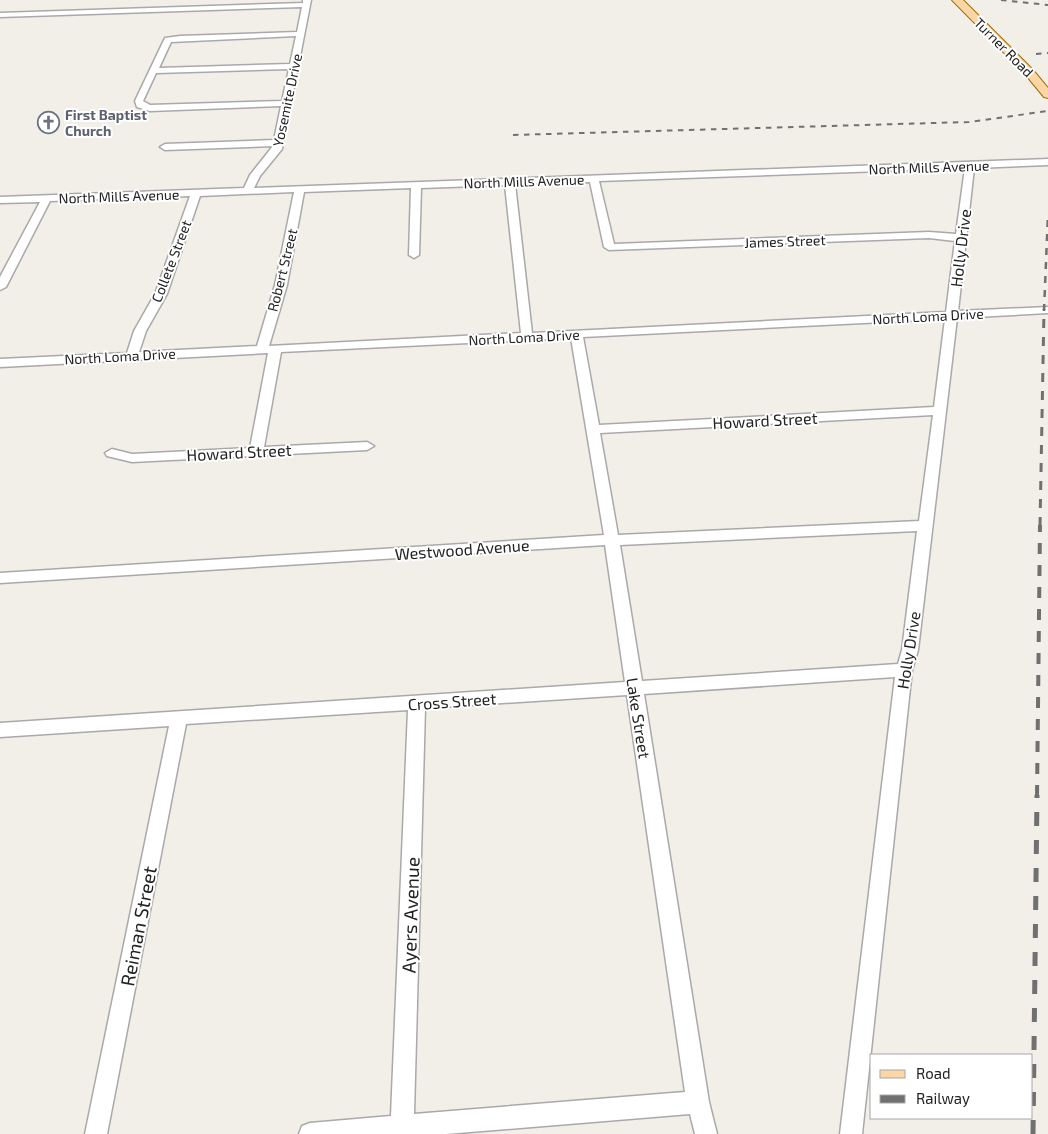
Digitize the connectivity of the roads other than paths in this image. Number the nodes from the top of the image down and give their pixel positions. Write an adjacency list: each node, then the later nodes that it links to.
1 (957, 0): 7 (main road, Turner Road)
2 (306, 2): 3 (street); 4 (street, Yosemite Drive)
3 (0, 15)
4 (300, 34): 5 (street, Yosemite Drive); 6 (street)
5 (294, 66): 6 (street); 8 (street, Yosemite Drive)
6 (152, 71): 8 (street)
7 (1048, 95)
8 (286, 102): 9 (street, Yosemite Drive)
9 (278, 143): 10 (street); 17 (street, Yosemite Drive)
10 (165, 147)
11 (1048, 162): 12 (street, North Mills Avenue)
12 (970, 166): 13 (street, North Mills Avenue); 21 (street, Holly Drive)
13 (594, 179): 14 (street, North Mills Avenue); 21 (street, James Street)
14 (510, 182): 15 (street, North Mills Avenue); 27 (street)
15 (416, 185): 16 (street, North Mills Avenue); 22 (street)
16 (300, 189): 17 (street, North Mills Avenue); 28 (street, Robert Street)
17 (248, 191): 18 (street, North Mills Avenue)
18 (196, 193): 19 (street, North Mills Avenue); 29 (street, Collete Street)
19 (47, 198): 20 (street, North Mills Avenue); 23 (street)
20 (0, 200)
21 (961, 238): 25 (street, Holly Drive)
22 (414, 255)
23 (0, 287)
24 (1048, 310): 25 (street, North Loma Drive)
25 (952, 315): 26 (street, North Loma Drive); 31 (street, Holly Drive)
26 (577, 335): 27 (street, North Loma Drive); 32 (street, Lake Street)
27 (526, 337): 28 (street, North Loma Drive)
28 (268, 350): 29 (street, North Loma Drive); 35 (street, Robert Street)
29 (132, 356): 30 (street, North Loma Drive)
30 (0, 363)
31 (939, 411): 32 (street, Howard Street); 36 (street, Holly Drive)
32 (592, 429): 37 (street, Lake Street)
33 (367, 446): 35 (street, Howard Street)
34 (112, 452): 35 (street, Howard Street)
35 (256, 452)
36 (925, 526): 37 (street, Westwood Avenue); 39 (street, Holly Drive)
37 (612, 540): 38 (street, Westwood Avenue); 40 (street, Lake Street)
38 (0, 578)
39 (904, 670): 40 (street, Cross Street); 49 (street, Holly Drive)
40 (635, 688): 41 (street, Cross Street); 44 (street, Lake Street)
41 (417, 703): 42 (street, Cross Street); 45 (street, Ayers Avenue)
42 (179, 718): 43 (street, Cross Street); 46 (street, Reiman Street)
43 (0, 730)
44 (698, 1102): 45 (street); 48 (street, Lake Street)
45 (402, 1127): 47 (street)
46 (96, 1134)
47 (310, 1134)
48 (706, 1134)
49 (851, 1134)

